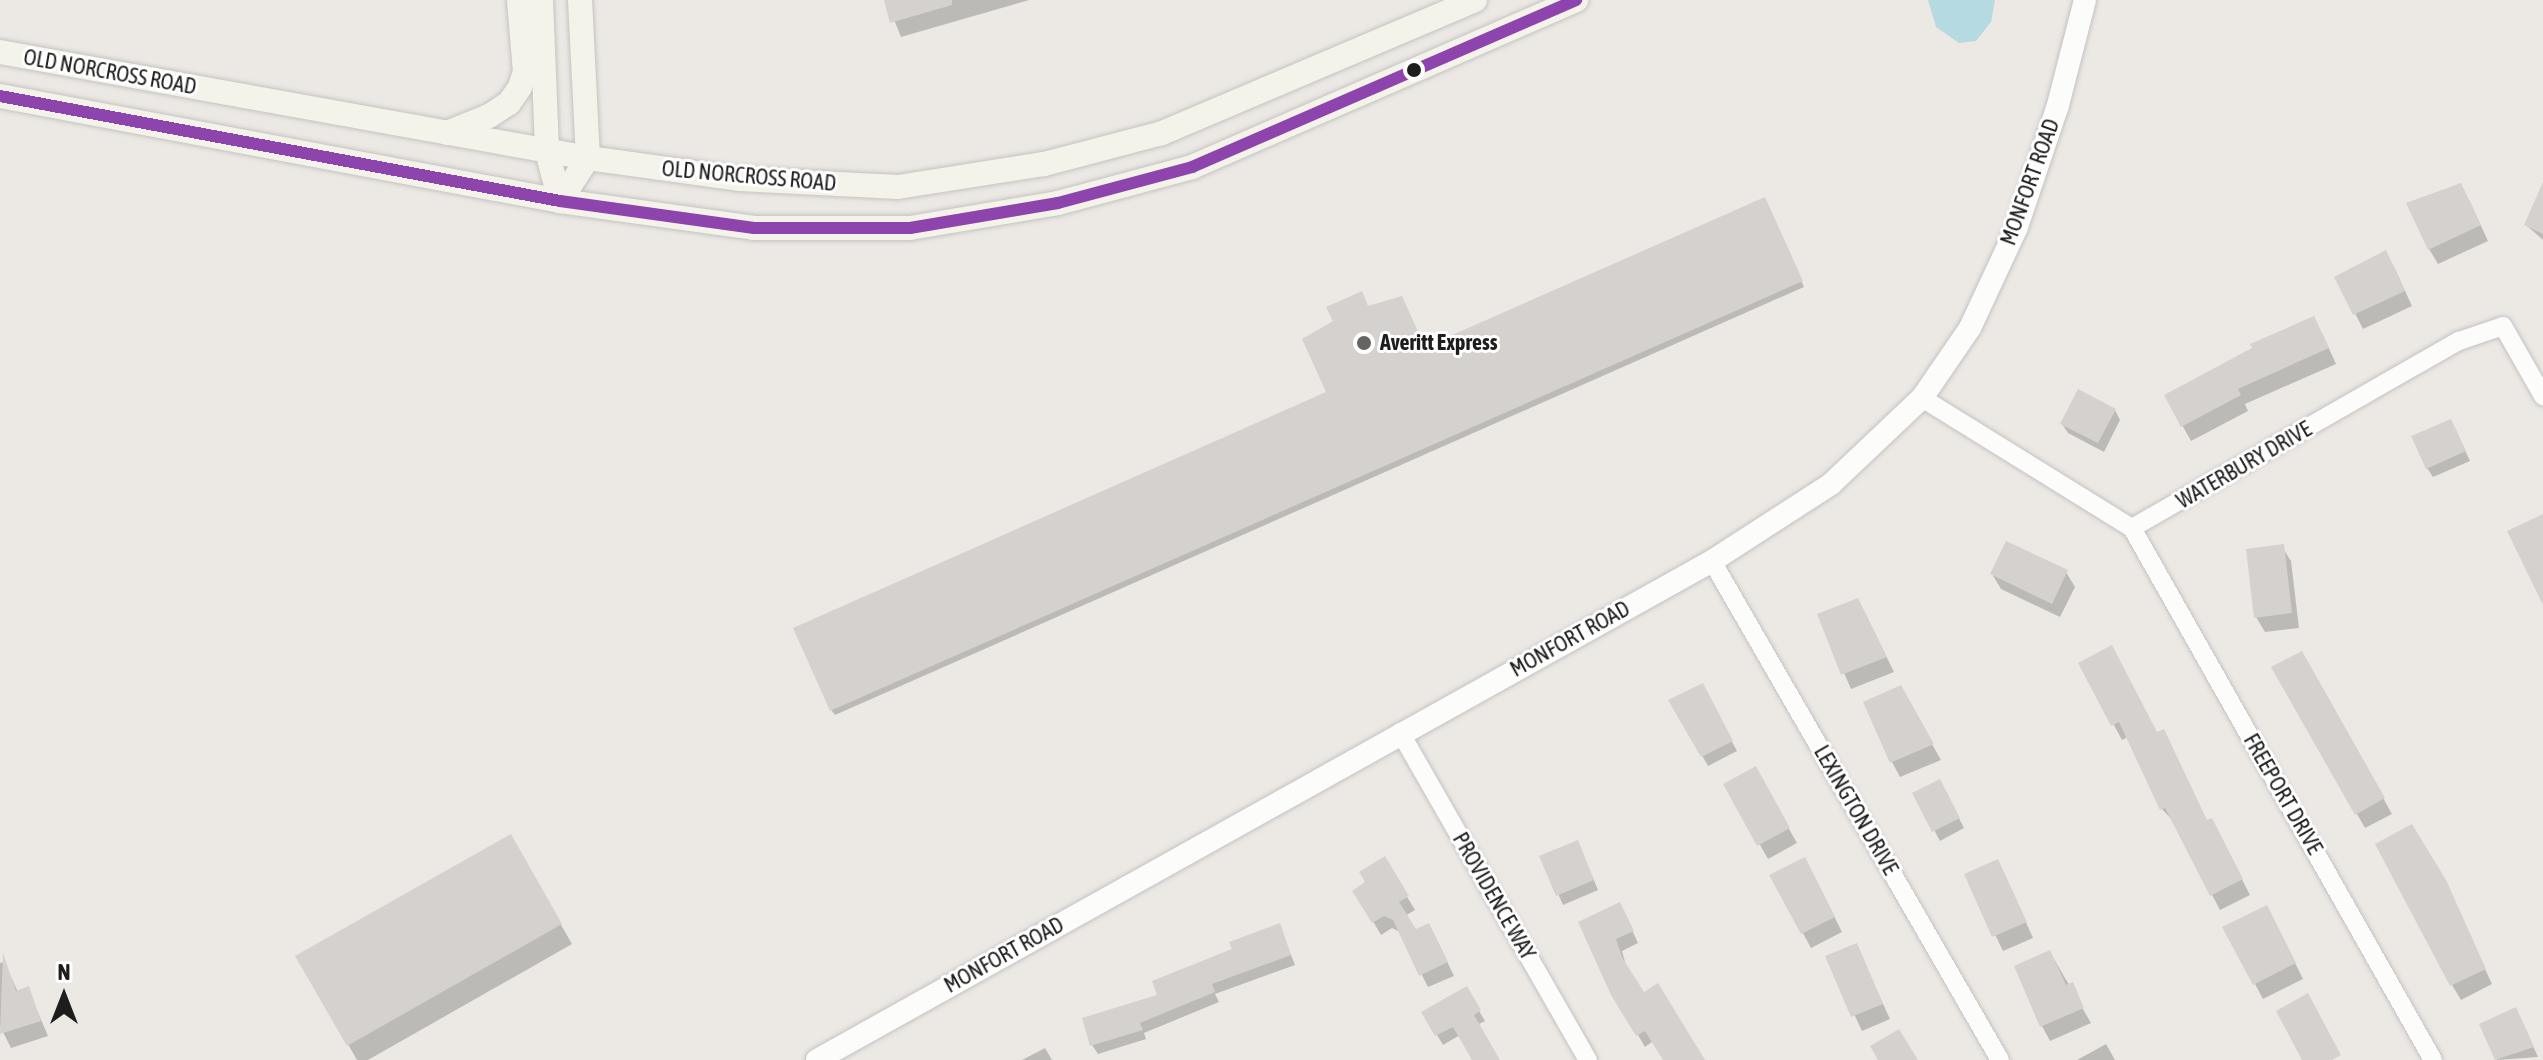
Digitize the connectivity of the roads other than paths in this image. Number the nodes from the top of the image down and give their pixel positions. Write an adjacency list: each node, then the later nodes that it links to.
1 (519, 0): 9 (main road)
2 (541, 0): 10 (main road)
3 (580, 0): 11 (main road)
4 (1475, 0): 11 (main road, OLD NORCROSS ROAD)
5 (1576, 0): 12 (main road, OLD NORCROSS ROAD)
6 (2085, 0): 14 (street, MONFORT ROAD)
7 (0, 52): 9 (main road, OLD NORCROSS ROAD)
8 (0, 96): 12 (main road, OLD NORCROSS ROAD)
9 (447, 133): 10 (main road, OLD NORCROSS ROAD)
10 (547, 151): 11 (main road, OLD NORCROSS ROAD); 12 (main road)
11 (588, 158): 12 (main road)
12 (560, 201)
13 (2543, 396): 15 (street, WATERBURY DRIVE)
14 (1922, 398): 15 (street); 16 (street, MONFORT ROAD)
15 (2132, 528): 21 (street, FREEPORT DRIVE)
16 (1712, 561): 17 (street, MONFORT ROAD); 20 (street, LEXINGTON DRIVE)
17 (1400, 732): 18 (street, MONFORT ROAD); 19 (street, PROVIDENCE WAY)
18 (817, 1060)
19 (1588, 1060)
20 (2000, 1060)
21 (2433, 1060)

